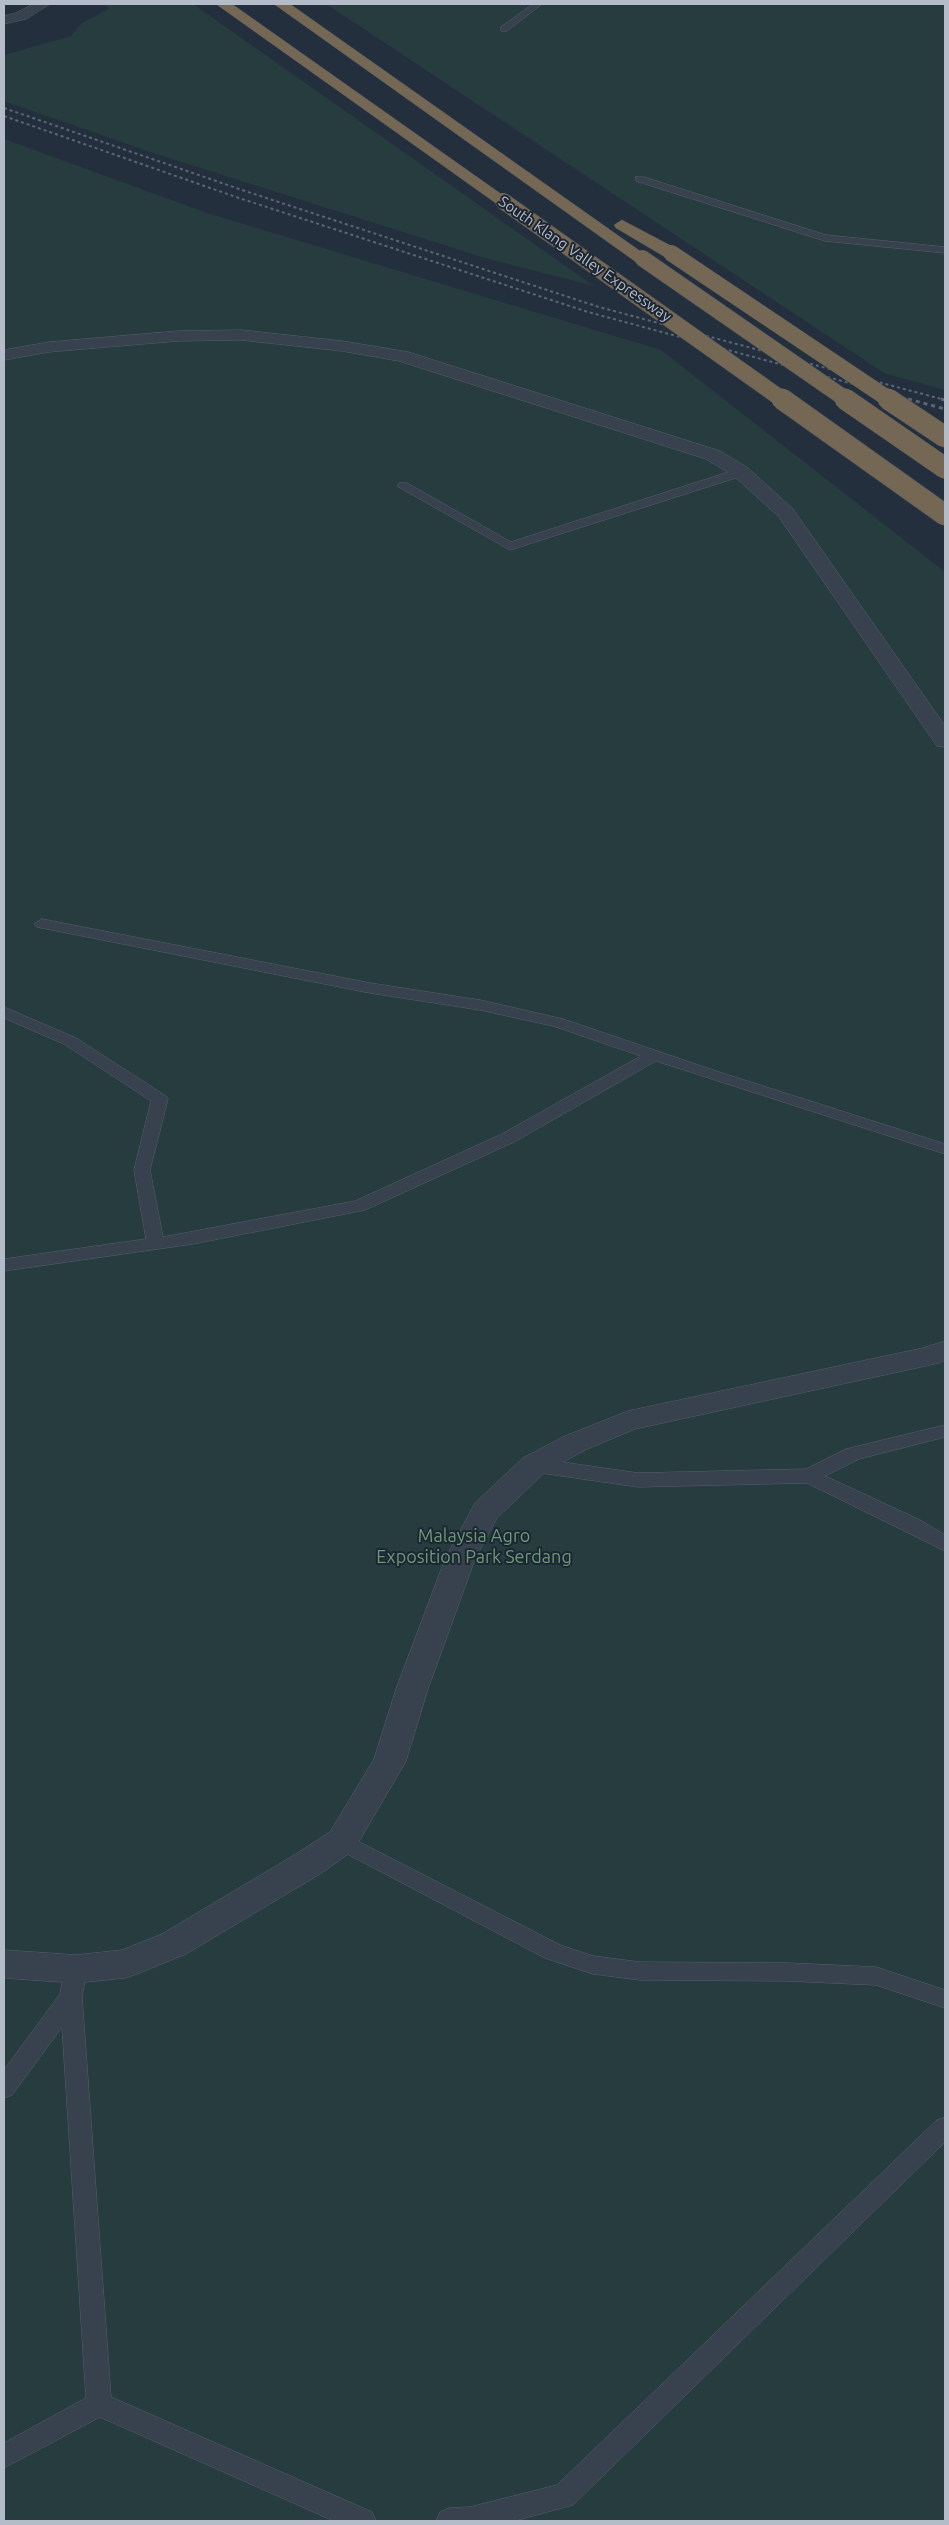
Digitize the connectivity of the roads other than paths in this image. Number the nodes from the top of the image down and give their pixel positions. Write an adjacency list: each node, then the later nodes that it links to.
1 (43, 4): 5 (street)
2 (223, 4): 15 (highway, South Klang Valley Expressway, bridge)
3 (281, 4): 8 (highway, South Klang Valley Expressway)
4 (538, 4): 6 (lane)
5 (4, 20)
6 (504, 28)
7 (640, 179): 9 (lane)
8 (552, 194): 11 (highway, bridge); 12 (highway, South Klang Valley Expressway, bridge)
9 (945, 250)
10 (4, 355): 13 (street)
11 (945, 437)
12 (945, 468)
13 (741, 472): 14 (lane); 16 (street)
14 (403, 486)
15 (945, 514)
16 (945, 741)
17 (42, 924): 19 (lane)
18 (4, 1012): 21 (lane)
19 (655, 1055): 20 (lane); 21 (lane)
20 (945, 1149)
21 (155, 1243): 22 (lane)
22 (4, 1265)
23 (945, 1350): 25 (street)
24 (945, 1431): 26 (lane)
25 (534, 1465): 26 (lane); 28 (street)
26 (809, 1476): 27 (lane)
27 (945, 1544)
28 (342, 1842): 30 (street); 31 (lane)
29 (4, 1964): 30 (street)
30 (74, 1983): 32 (lane); 34 (lane)
31 (945, 1999)
32 (4, 2088)
33 (945, 2127): 37 (lane)
34 (99, 2404): 35 (lane); 36 (lane)
35 (4, 2456)
36 (363, 2521)
37 (449, 2521)

